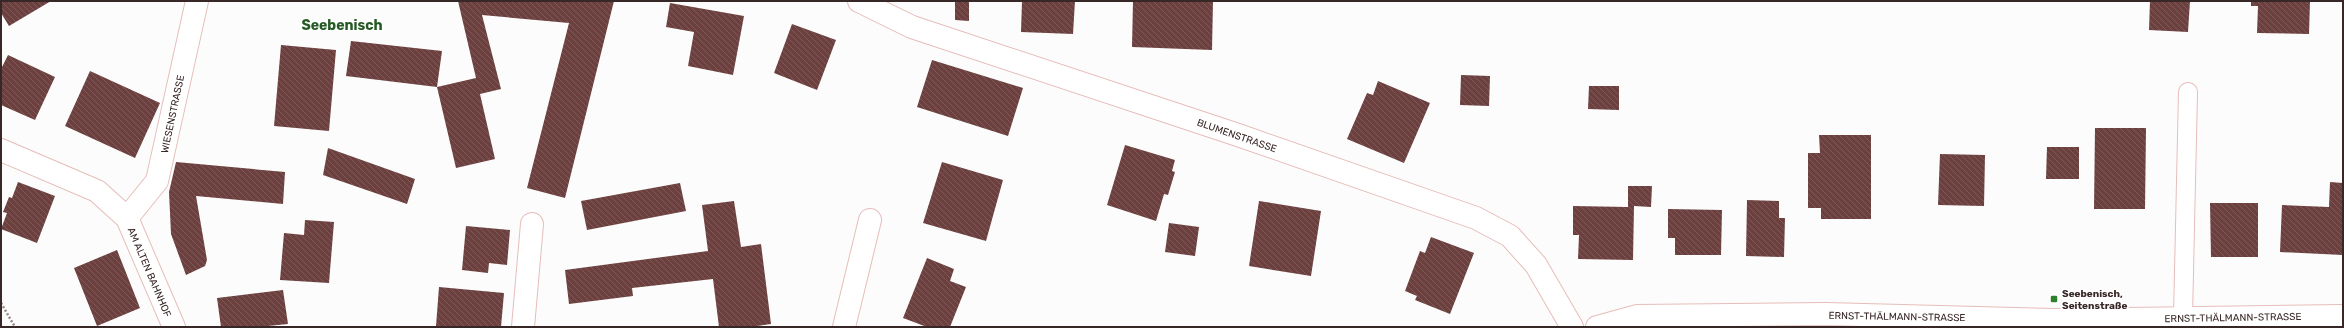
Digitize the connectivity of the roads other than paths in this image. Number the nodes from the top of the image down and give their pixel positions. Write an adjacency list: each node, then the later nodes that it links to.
1 (196, 1): 5 (street, WIESENSTRASSE)
2 (858, 1): 13 (street, BLUMENSTRASSE)
3 (2188, 92): 9 (lane)
4 (1, 150): 5 (street, AM ALTEN BAHNHOF)
5 (127, 218): 10 (street, AM ALTEN BAHNHOF)
6 (870, 220): 12 (street)
7 (532, 224): 11 (street)
8 (2343, 316): 9 (street, ERNST-THÄLMANN-STRASSE)
9 (2183, 317): 14 (street, ERNST-THÄLMANN-STRASSE)
10 (174, 327)
11 (523, 327)
12 (844, 327)
13 (1572, 327)
14 (1597, 327)

